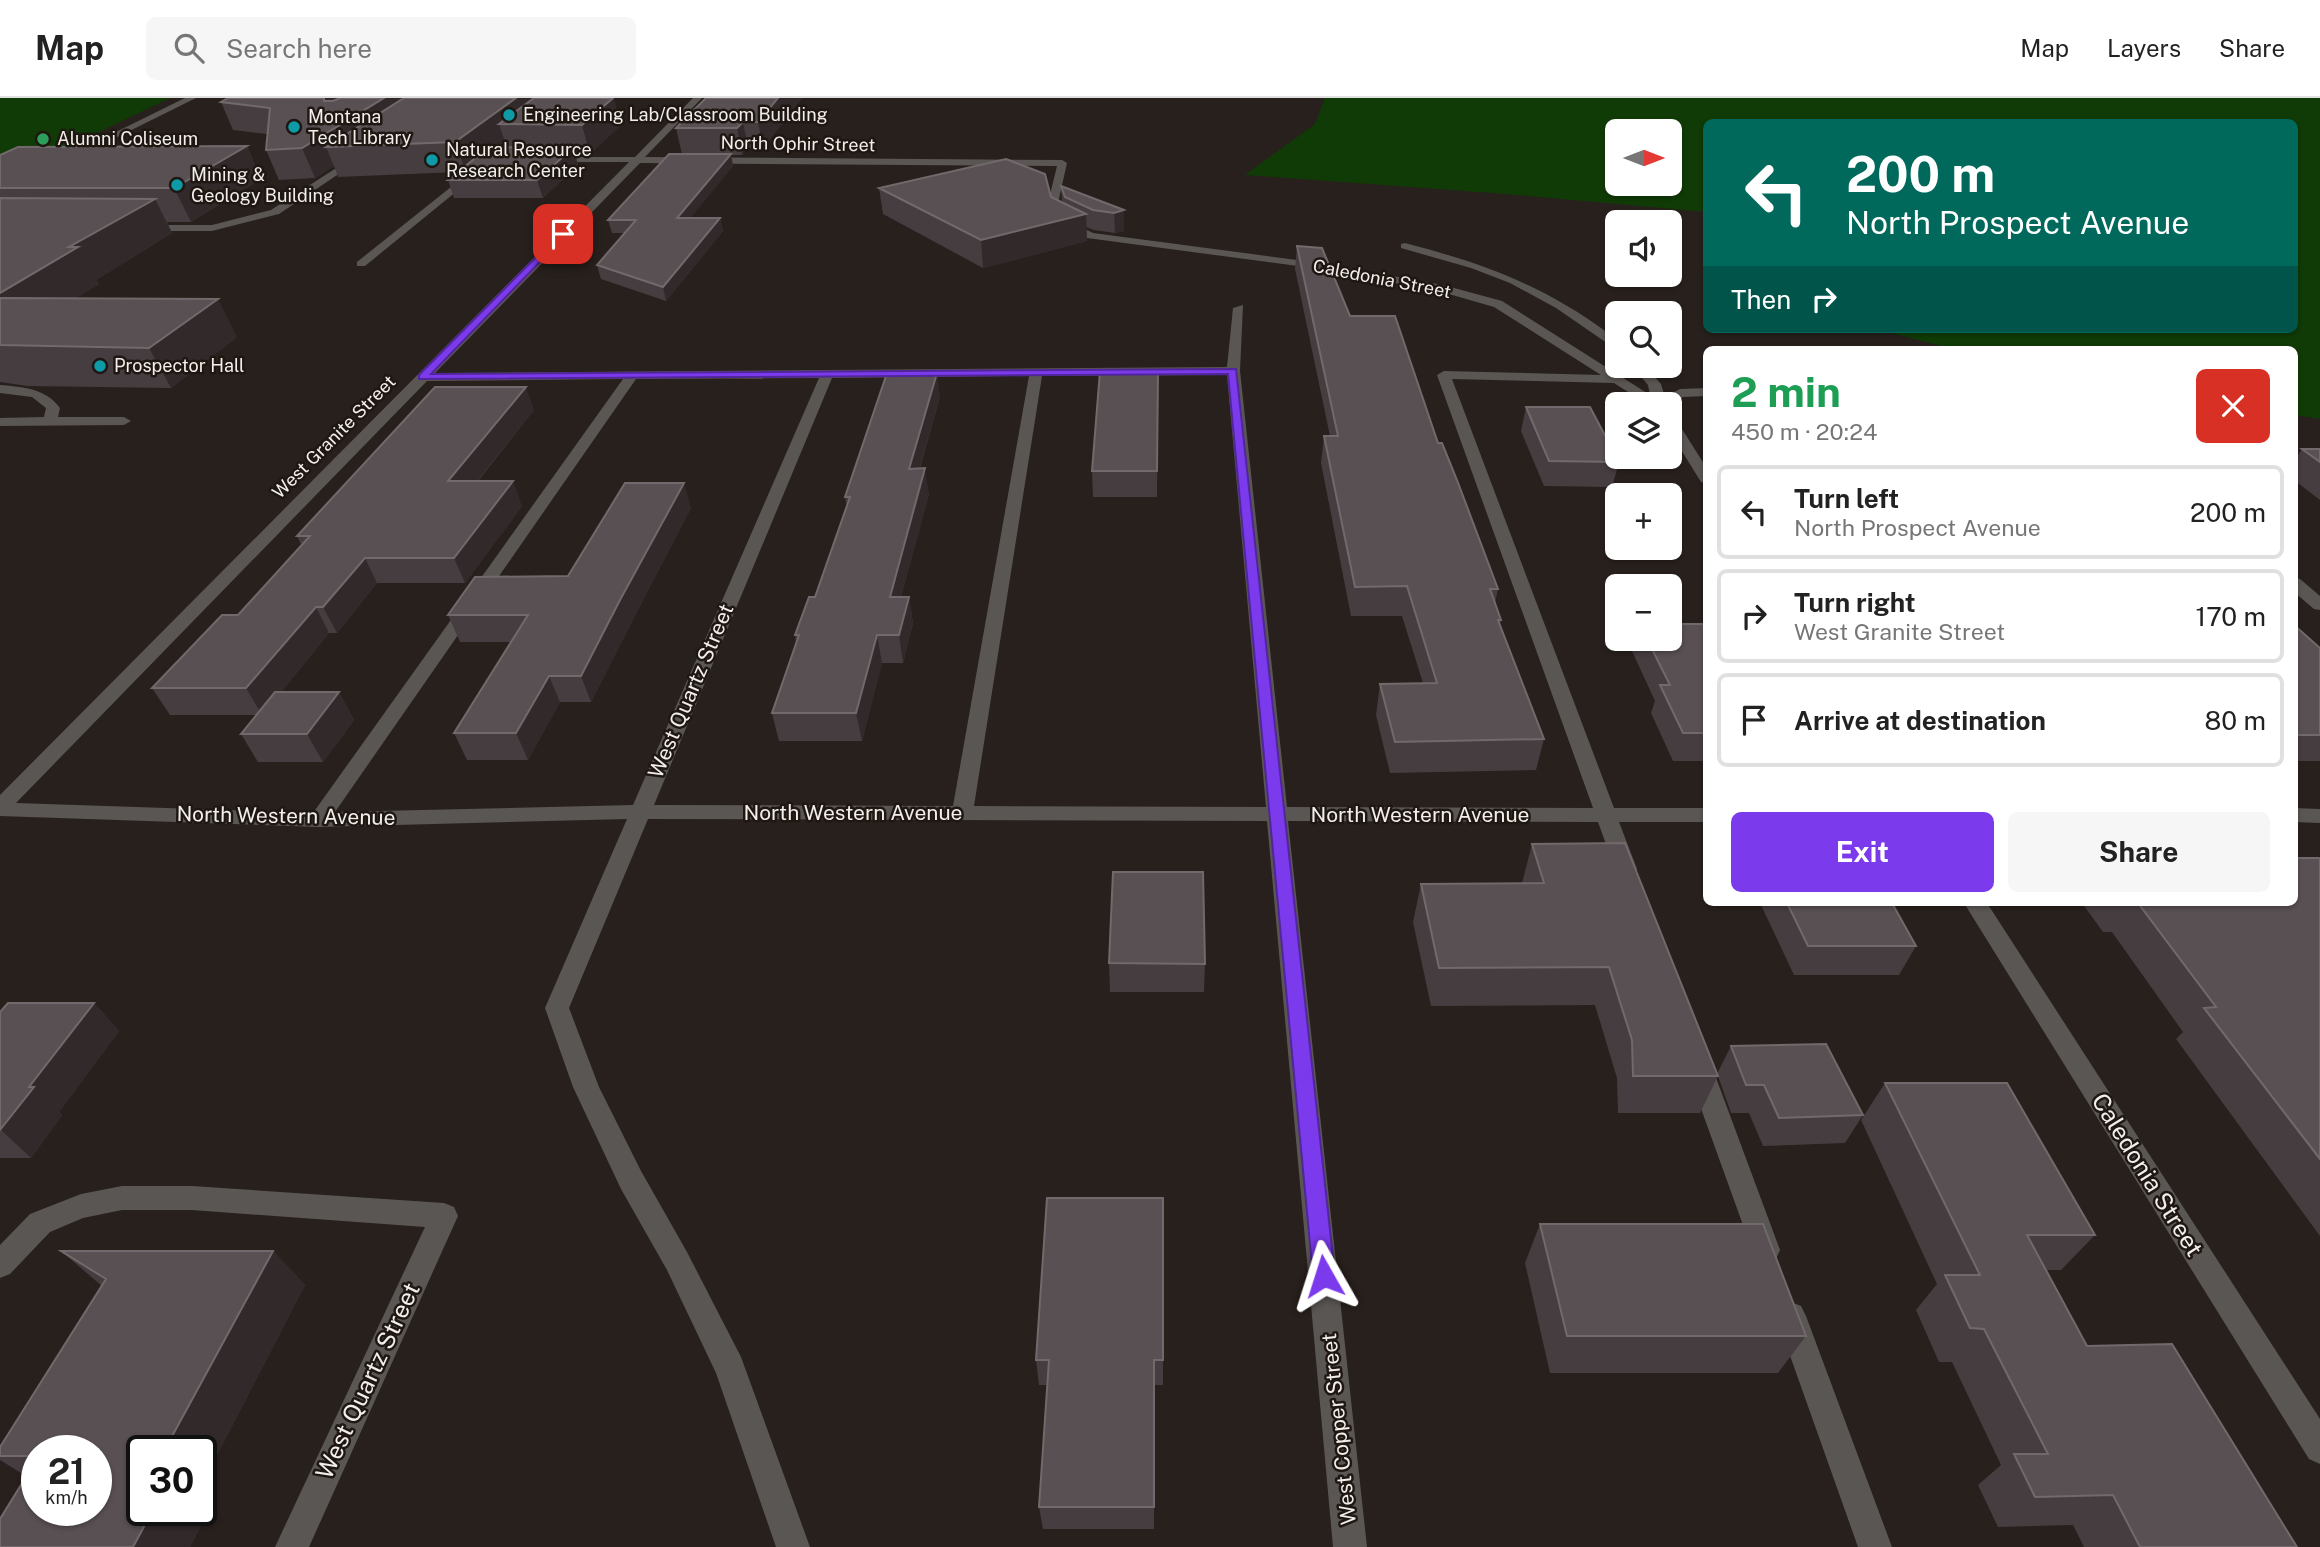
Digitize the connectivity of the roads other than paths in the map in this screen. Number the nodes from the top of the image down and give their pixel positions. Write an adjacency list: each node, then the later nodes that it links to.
1 (192, 98): 6 (street)
2 (698, 98): 5 (street, West Granite Street)
3 (367, 151): 11 (street)
4 (532, 159): 5 (street, North Ophir Street)
5 (638, 159): 7 (street, North Ophir Street); 20 (street, West Granite Street)
6 (63, 160)
7 (974, 162): 8 (street, North Ophir Street); 10 (street)
8 (1062, 163): 21 (street, Caledonia Street)
9 (482, 167): 13 (street)
10 (942, 174)
11 (134, 228)
12 (1405, 246): 15 (street)
13 (361, 264)
14 (1239, 308): 16 (street, West Copper Street)
15 (1605, 336)
16 (1233, 371): 17 (street); 36 (street, West Copper Street)
17 (1036, 373): 18 (street); 35 (street)
18 (827, 375): 19 (street); 34 (street, West Quartz Street)
19 (632, 376): 20 (street); 41 (street)
20 (423, 377): 33 (street, West Granite Street)
21 (1615, 379): 23 (street, Caledonia Street); 37 (street)
22 (0, 389): 28 (street)
23 (1638, 392)
24 (1703, 392): 25 (street)
25 (1682, 393)
26 (124, 421): 28 (street)
27 (0, 422): 28 (street)
28 (50, 422)
29 (1682, 440): 30 (street)
30 (1703, 474)
31 (2298, 586): 32 (street)
32 (2320, 605)
33 (0, 808): 41 (street, North Western Avenue)
34 (639, 812): 35 (street, North Western Avenue); 41 (street, North Western Avenue); 50 (street, West Quartz Street)
35 (962, 814): 36 (street, North Western Avenue)
36 (1279, 815): 37 (street, North Western Avenue); 51 (street, West Copper Street)
37 (1606, 816): 38 (street, North Western Avenue); 42 (street)
38 (1703, 816)
39 (2298, 816): 40 (street)
40 (2320, 816)
41 (319, 820)
42 (1635, 894)
43 (1977, 906): 48 (street, Caledonia Street)
44 (1693, 1051): 46 (street)
45 (0, 1265): 49 (street, West Quartz Street)
46 (1775, 1273)
47 (1784, 1299): 52 (street)
48 (2320, 1448)
49 (292, 1547)
50 (793, 1547)
51 (1350, 1547)
52 (1875, 1547)

